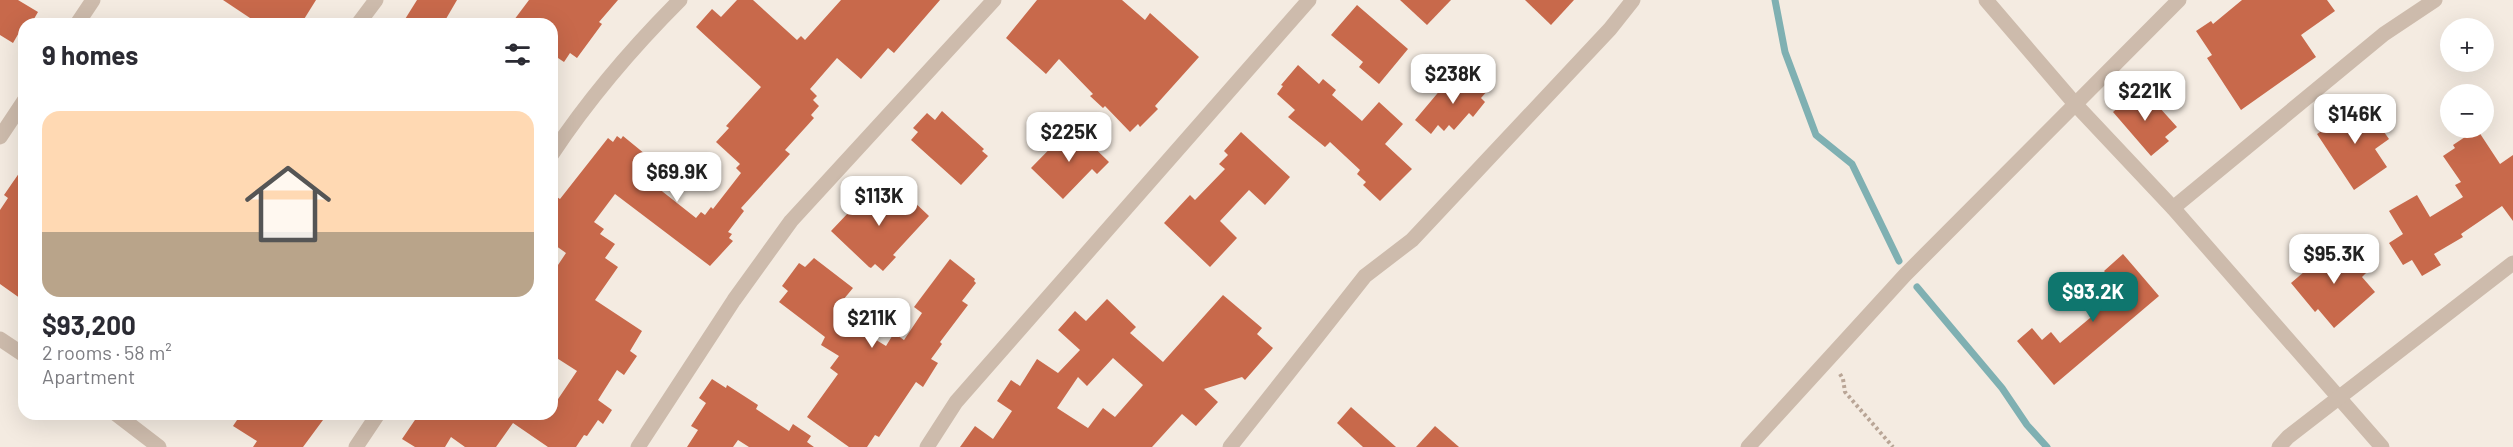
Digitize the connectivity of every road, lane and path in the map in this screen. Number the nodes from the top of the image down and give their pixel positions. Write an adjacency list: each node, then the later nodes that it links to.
1 (93, 0): 10 (street)
2 (376, 0): 11 (street)
3 (680, 0): 15 (street)
4 (994, 0): 26 (street)
5 (1309, 0): 27 (street)
6 (1633, 0): 28 (street)
7 (1986, 0): 12 (street)
8 (2179, 0): 12 (street)
9 (2435, 0): 16 (street)
10 (81, 18)
11 (362, 18)
12 (2076, 105): 16 (street); 20 (street)
13 (18, 110): 14 (street)
14 (0, 137)
15 (558, 145)
16 (2173, 208): 21 (street)
17 (2513, 263): 21 (street)
18 (0, 339): 19 (street)
19 (18, 351)
20 (1829, 358): 29 (street); 30 (path)
21 (2339, 398): 31 (street); 32 (street)
22 (124, 420): 24 (street)
23 (374, 420): 25 (street)
24 (159, 447)
25 (356, 447)
26 (638, 447)
27 (927, 447)
28 (1230, 447)
29 (1748, 447)
30 (1893, 447)
31 (2279, 447)
32 (2382, 447)

